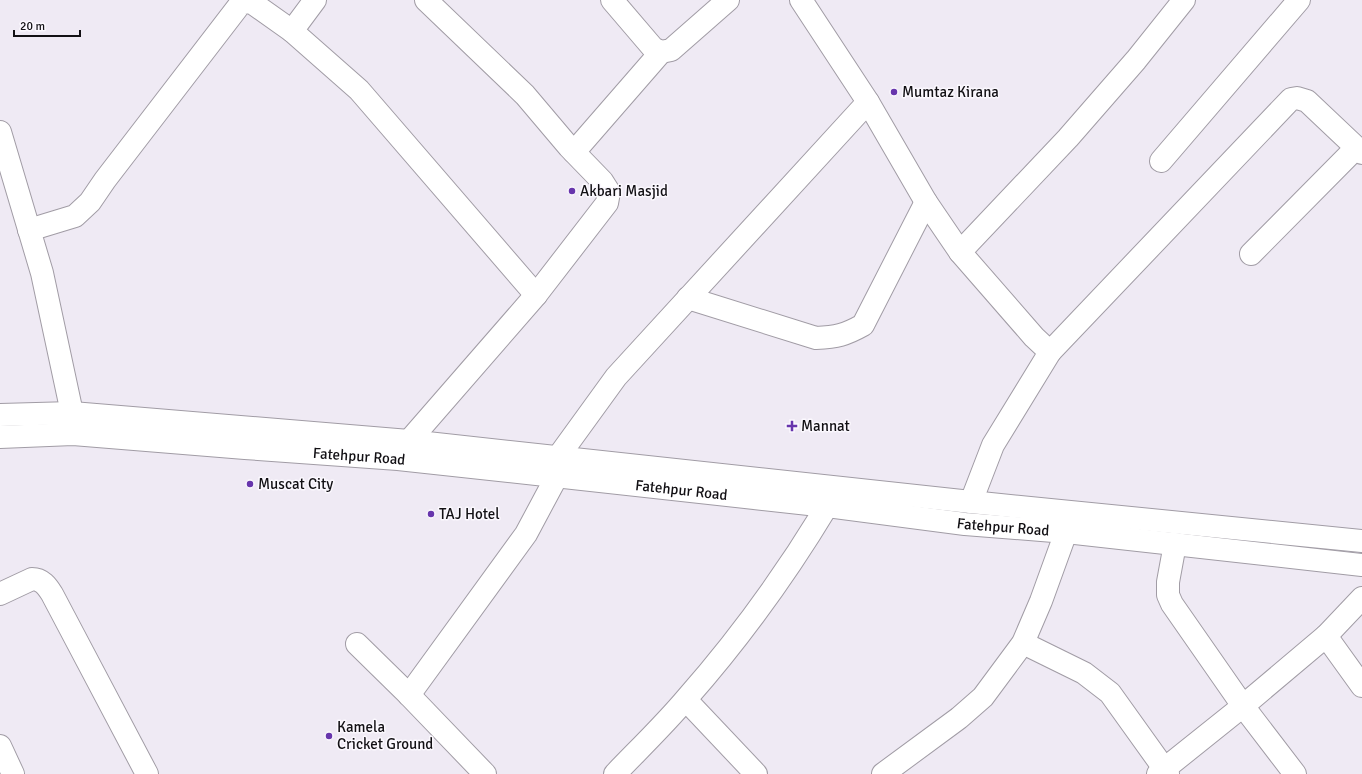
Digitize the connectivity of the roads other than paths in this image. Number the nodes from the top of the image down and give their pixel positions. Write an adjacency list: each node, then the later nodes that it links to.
1 (315, 0): 8 (street)
2 (426, 0): 13 (street)
3 (612, 0): 9 (street)
4 (801, 0): 10 (street)
5 (1184, 0): 17 (street)
6 (1298, 0): 14 (street)
7 (720, 3): 9 (street)
8 (292, 31): 16 (street); 19 (street)
9 (661, 52): 13 (street)
10 (868, 102): 15 (street); 20 (street)
11 (0, 132): 16 (street)
12 (1359, 151): 18 (street); 21 (street)
13 (574, 152): 19 (street)
14 (1161, 161)
15 (926, 202): 17 (street); 20 (street)
16 (29, 230): 22 (street)
17 (960, 252): 21 (street)
18 (1251, 254)
19 (536, 295): 25 (street)
20 (688, 298): 26 (street)
21 (1050, 352): 27 (street)
22 (72, 413): 23 (street); 25 (street)
23 (0, 415)
24 (0, 437): 26 (street, Fatehpur Road)
25 (409, 441): 26 (street)
26 (558, 467): 28 (street, Fatehpur Road); 29 (street); 40 (street)
27 (971, 502): 29 (street); 31 (street)
28 (827, 506): 29 (street, Fatehpur Road); 41 (street)
29 (907, 506): 30 (street, Fatehpur Road)
30 (1066, 532): 32 (street, Fatehpur Road); 37 (street)
31 (1362, 541)
32 (1175, 544): 33 (street, Fatehpur Road); 42 (street)
33 (1362, 565)
34 (0, 594): 47 (street)
35 (1362, 598): 36 (street)
36 (1326, 636): 39 (street); 42 (street)
37 (1023, 643): 44 (street); 45 (street)
38 (357, 644): 40 (street)
39 (1362, 686)
40 (409, 695): 48 (street)
41 (686, 700): 49 (street); 50 (street)
42 (1243, 706): 45 (street); 51 (street)
43 (0, 746): 46 (street)
44 (894, 771)
45 (1163, 772)
46 (13, 774)
47 (147, 774)
48 (485, 774)
49 (615, 774)
50 (756, 774)
51 (1295, 774)

